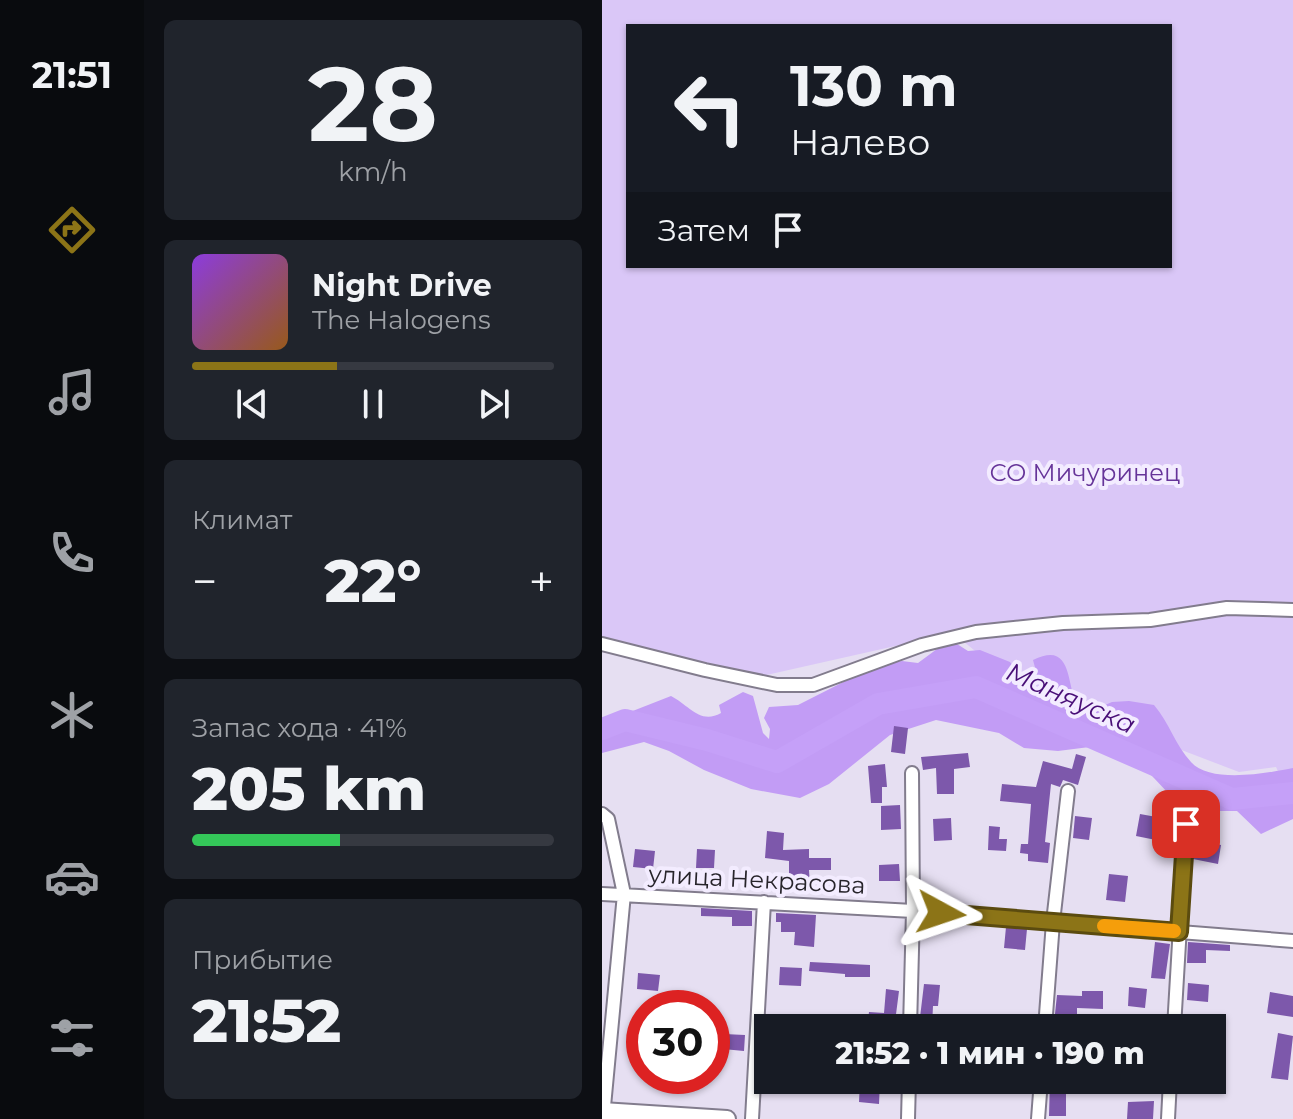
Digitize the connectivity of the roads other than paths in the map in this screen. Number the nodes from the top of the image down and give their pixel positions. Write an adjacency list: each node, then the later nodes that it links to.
1 (1293, 610): 2 (street)
2 (602, 644)
3 (912, 773): 10 (street)
4 (1068, 791): 11 (street)
5 (602, 814): 8 (street)
6 (1186, 824): 12 (street)
7 (602, 894): 8 (street, улица Некрасова)
8 (624, 894): 9 (street, улица Некрасова); 20 (street)
9 (764, 902): 10 (street, улица Некрасова); 22 (street)
10 (913, 911): 11 (street, улица Некрасова); 14 (street)
11 (1053, 922): 12 (street, улица Некрасова); 15 (street)
12 (1179, 932): 13 (street, улица Некрасова); 16 (street)
13 (1293, 941)
14 (910, 1014)
15 (1046, 1014)
16 (1175, 1014)
17 (909, 1094): 23 (street)
18 (1040, 1094): 24 (street)
19 (1169, 1094): 25 (street)
20 (603, 1114): 21 (main road)
21 (727, 1119)
22 (752, 1119)
23 (908, 1119)
24 (1038, 1119)
25 (1168, 1119)

